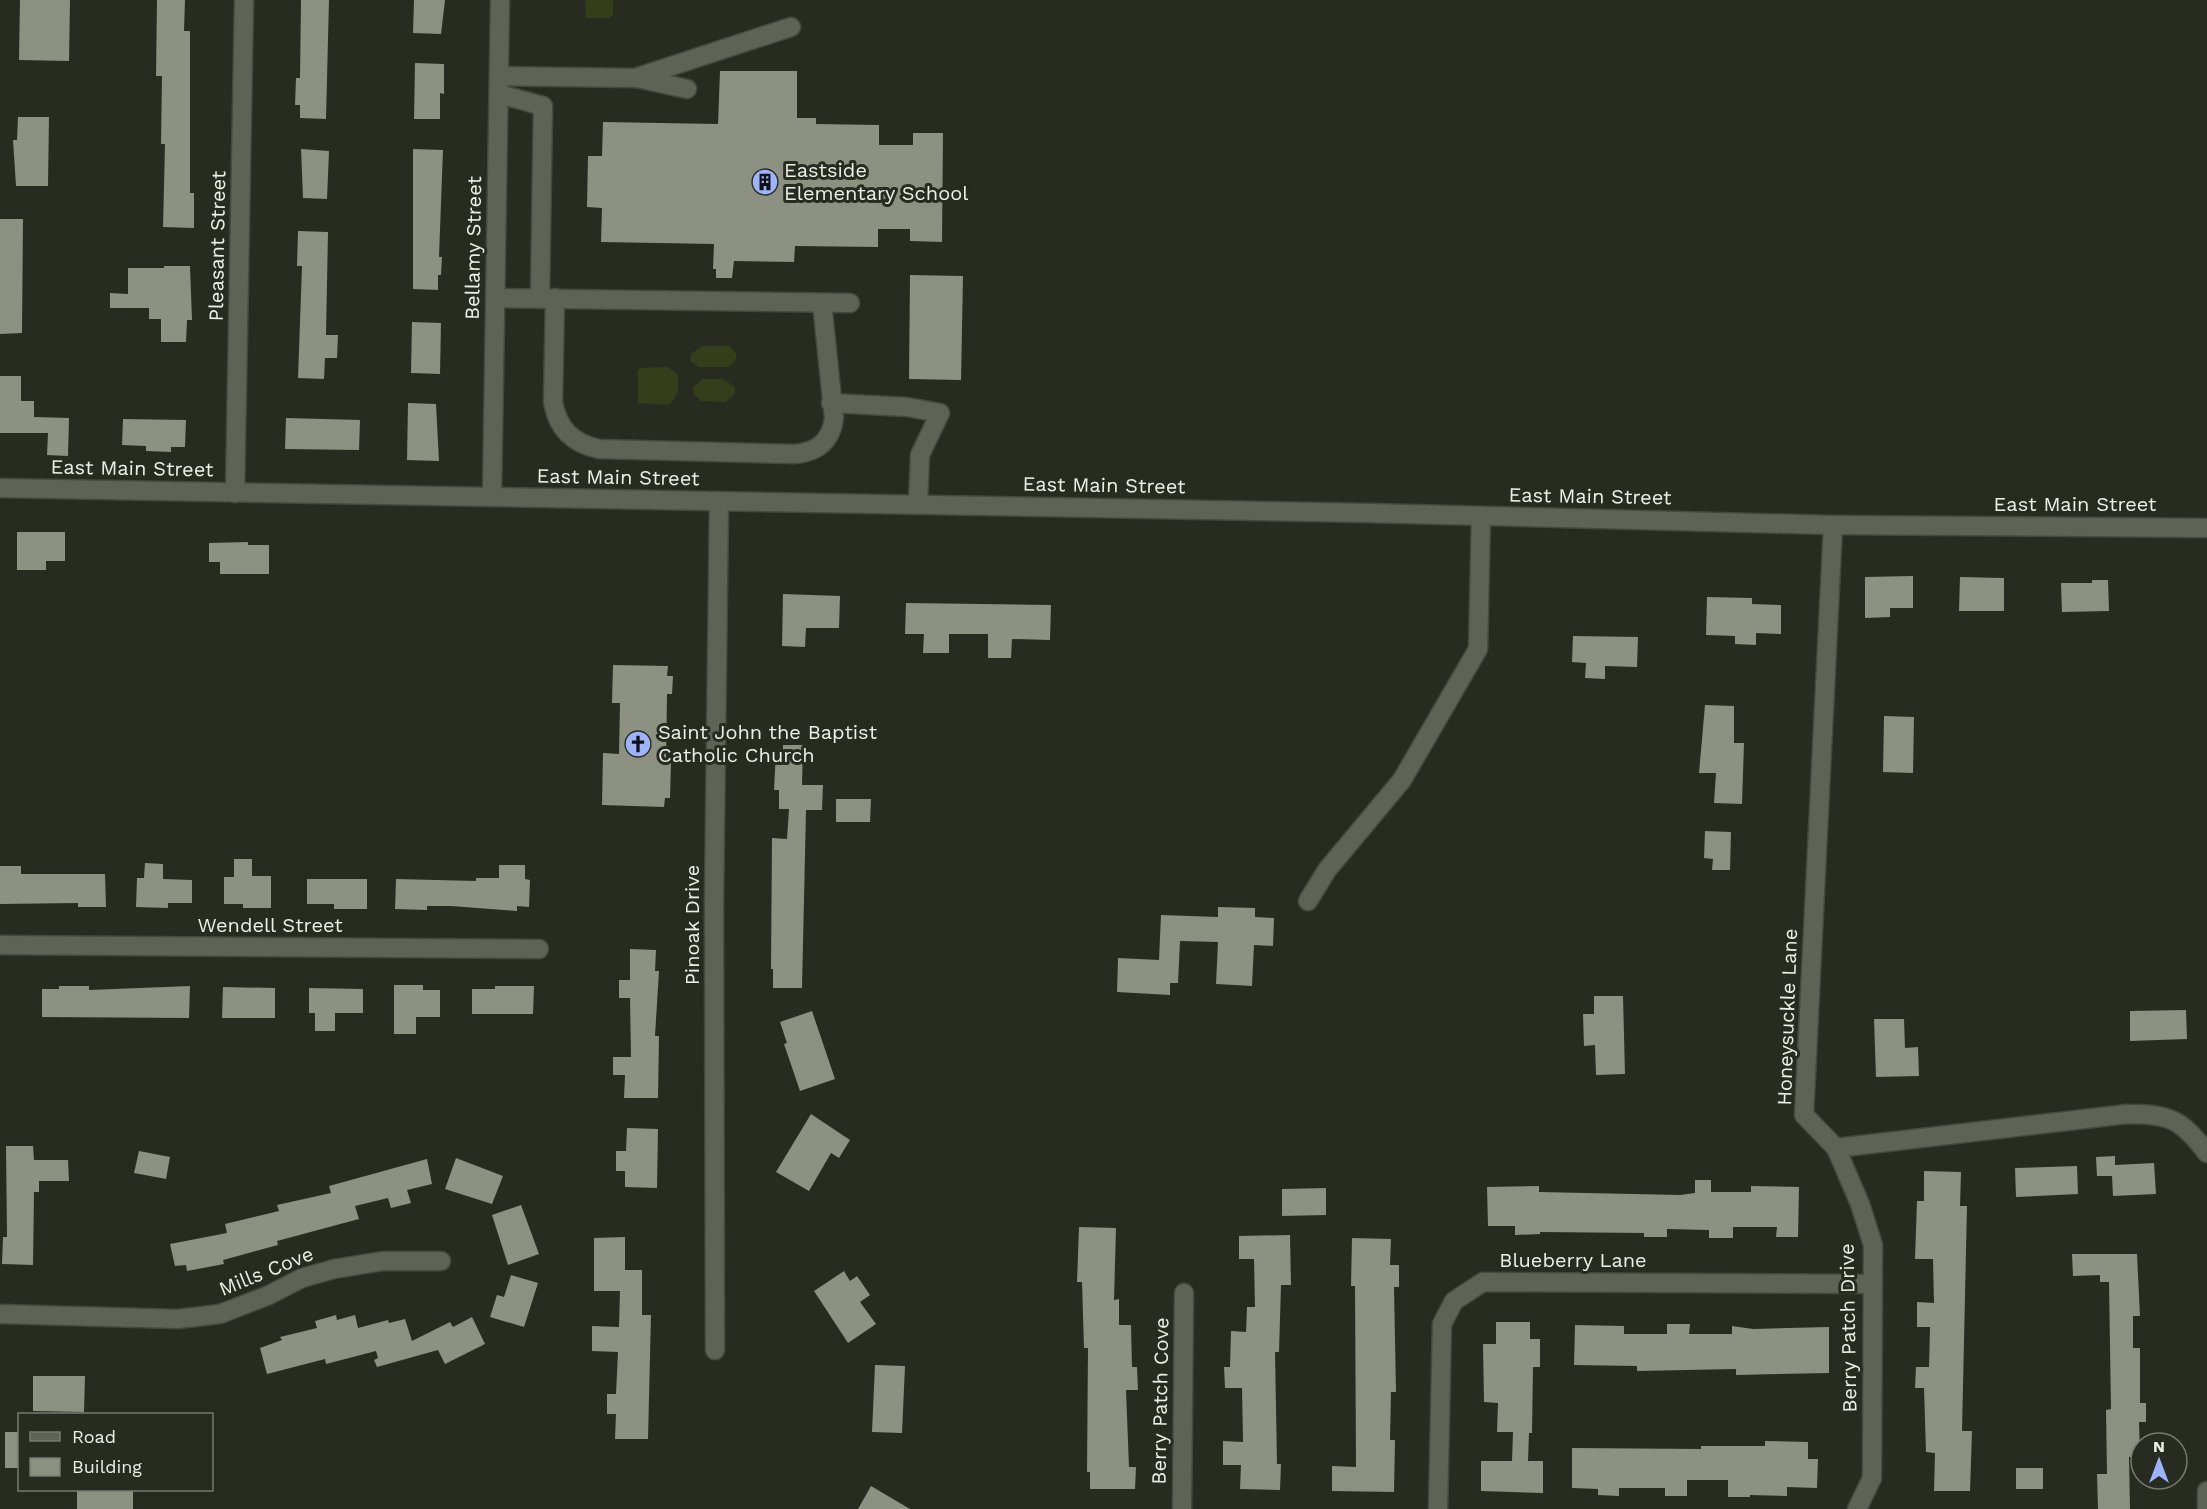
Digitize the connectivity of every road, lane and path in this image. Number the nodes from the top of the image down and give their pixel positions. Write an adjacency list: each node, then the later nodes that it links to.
1 (244, 0): 13 (street, Pleasant Street)
2 (500, 0): 5 (street, Bellamy Street)
3 (791, 27): 4 (street)
4 (635, 78): 5 (street); 6 (street)
5 (499, 85): 7 (street, Bellamy Street); 8 (street)
6 (687, 89)
7 (495, 297): 8 (street); 14 (street, Bellamy Street)
8 (547, 298): 9 (street); 11 (street)
9 (822, 303): 10 (street); 11 (street)
10 (850, 303)
11 (831, 403): 16 (street)
12 (0, 488): 13 (street, East Main Street)
13 (235, 493): 14 (street, East Main Street)
14 (492, 497): 15 (street, East Main Street)
15 (719, 501): 16 (street, East Main Street); 29 (street, Pinoak Drive)
16 (918, 504): 17 (street, East Main Street)
17 (1481, 516): 18 (street, East Main Street); 20 (street)
18 (1833, 525): 19 (street, East Main Street); 23 (street, Honeysuckle Lane)
19 (2207, 528)
20 (1308, 901)
21 (0, 945): 22 (street, Wendell Street)
22 (539, 949)
23 (1836, 1148): 24 (street); 26 (street, Berry Patch Drive)
24 (2207, 1153)
25 (441, 1261): 28 (street, Mills Cove)
26 (1873, 1284): 32 (street, Blueberry Lane); 33 (street, Berry Patch Drive)
27 (1184, 1293): 31 (street, Berry Patch Cove)
28 (0, 1314)
29 (715, 1350)
30 (2207, 1491): 34 (street)
31 (1182, 1509)
32 (1437, 1509)
33 (1857, 1509)
34 (2207, 1509)

